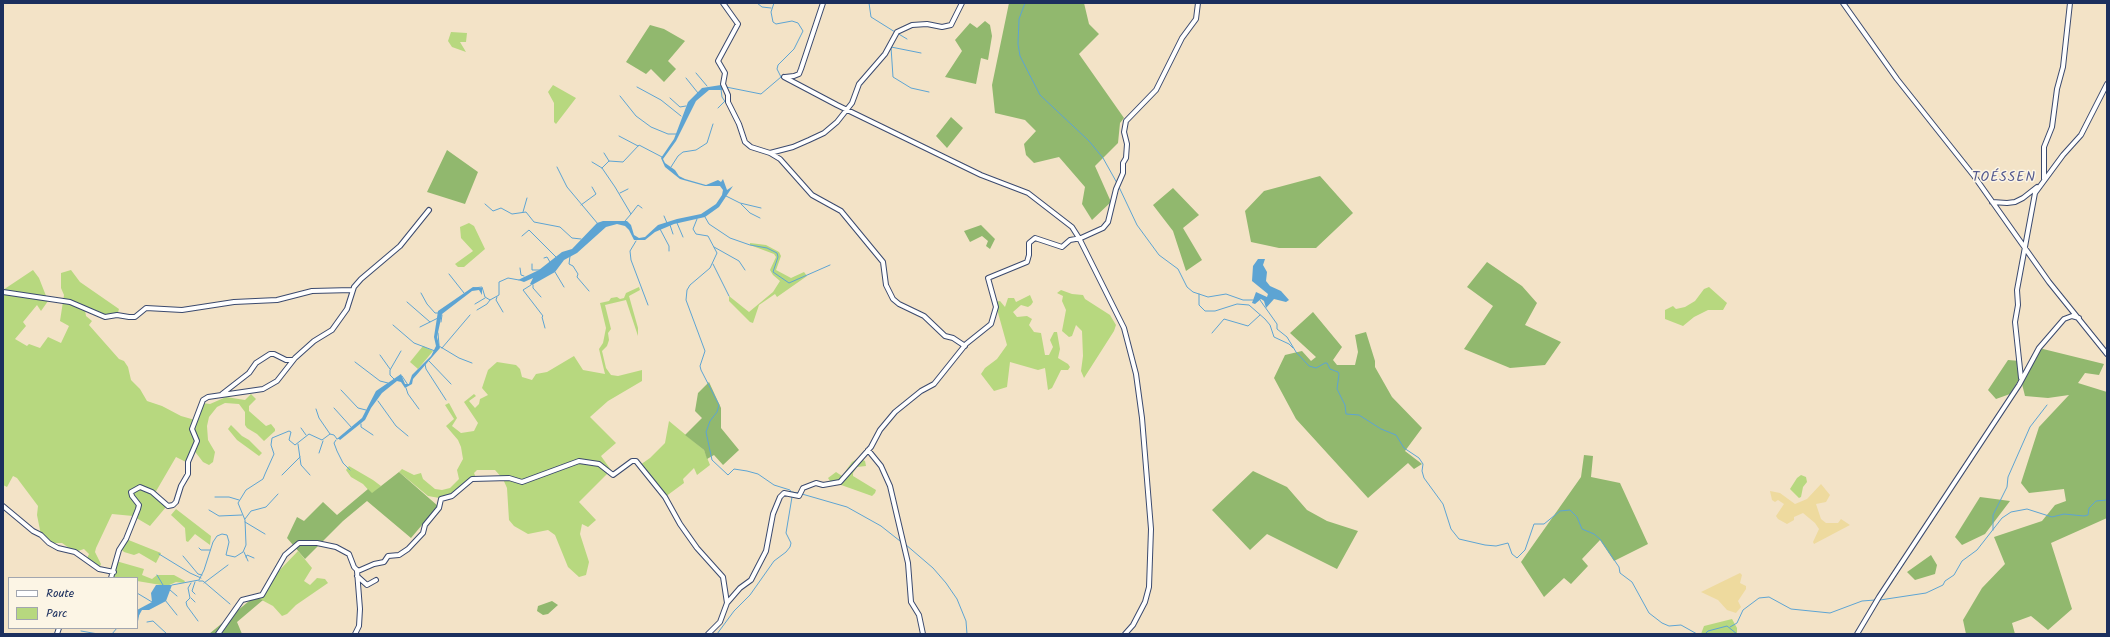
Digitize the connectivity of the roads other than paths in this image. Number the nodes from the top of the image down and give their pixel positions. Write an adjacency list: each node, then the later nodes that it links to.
1 (723, 3): 9 (street)
2 (823, 3): 8 (street)
3 (962, 3): 8 (street)
4 (1198, 3): 13 (street)
5 (1843, 3): 11 (street)
6 (2070, 3): 10 (street)
7 (2107, 84): 10 (street)
8 (848, 110): 9 (street); 13 (street)
9 (770, 153): 18 (street)
10 (2043, 181): 11 (street); 14 (street)
11 (1992, 202): 14 (street)
12 (429, 210): 15 (street)
13 (1079, 238): 18 (street); 35 (street)
14 (2025, 248): 17 (street); 21 (street)
15 (352, 290): 16 (street); 20 (street)
16 (3, 292)
17 (2079, 318): 19 (street); 21 (street)
18 (965, 346): 23 (street)
19 (2107, 354)
20 (293, 360): 22 (street); 22 (street)
21 (2021, 380): 36 (street)
22 (222, 394): 26 (street)
23 (868, 450): 30 (street); 34 (street)
24 (3, 506): 26 (street)
25 (357, 571): 27 (street); 30 (street); 31 (street)
26 (114, 572): 28 (street)
27 (357, 576): 29 (street); 32 (street)
28 (112, 577)
29 (376, 580)
30 (727, 603): 33 (street)
31 (218, 634)
32 (355, 634)
33 (708, 634)
34 (923, 634)
35 (1125, 634)
36 (1857, 634)

